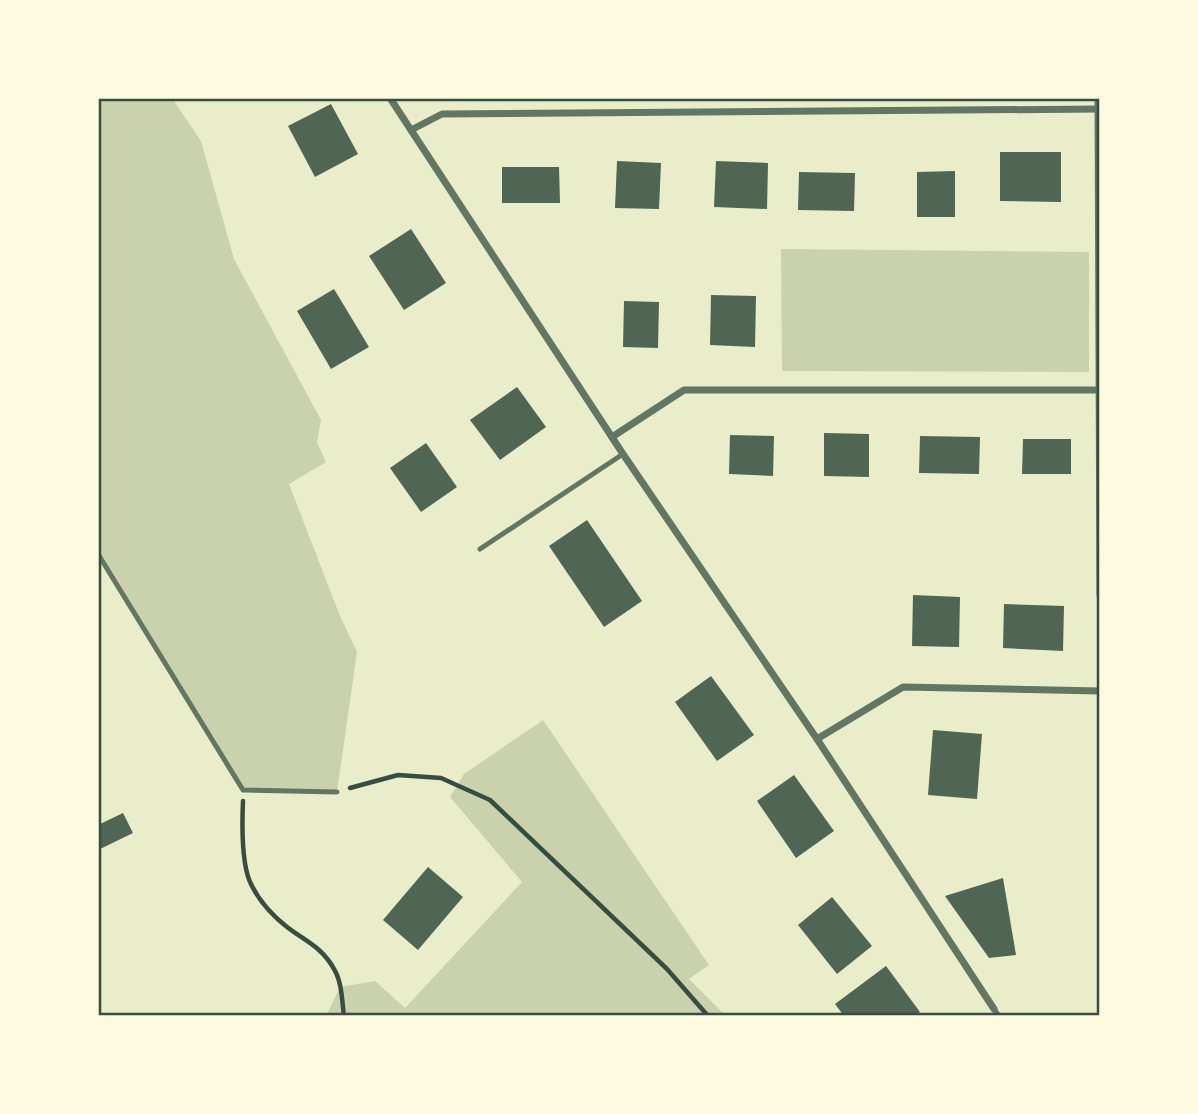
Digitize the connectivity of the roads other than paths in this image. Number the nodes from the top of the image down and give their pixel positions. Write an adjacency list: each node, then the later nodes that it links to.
1 (390, 98): 4 (street)
2 (1098, 98): 3 (street)
3 (1099, 109): 4 (street); 5 (street)
4 (411, 130): 6 (street)
5 (1099, 390): 6 (street); 10 (street)
6 (612, 437): 7 (street)
7 (623, 454): 8 (lane); 12 (street)
8 (480, 549)
9 (98, 554): 13 (lane)
10 (1100, 595)
11 (1100, 691): 12 (street)
12 (817, 738): 14 (street)
13 (337, 792)
14 (997, 1013)

